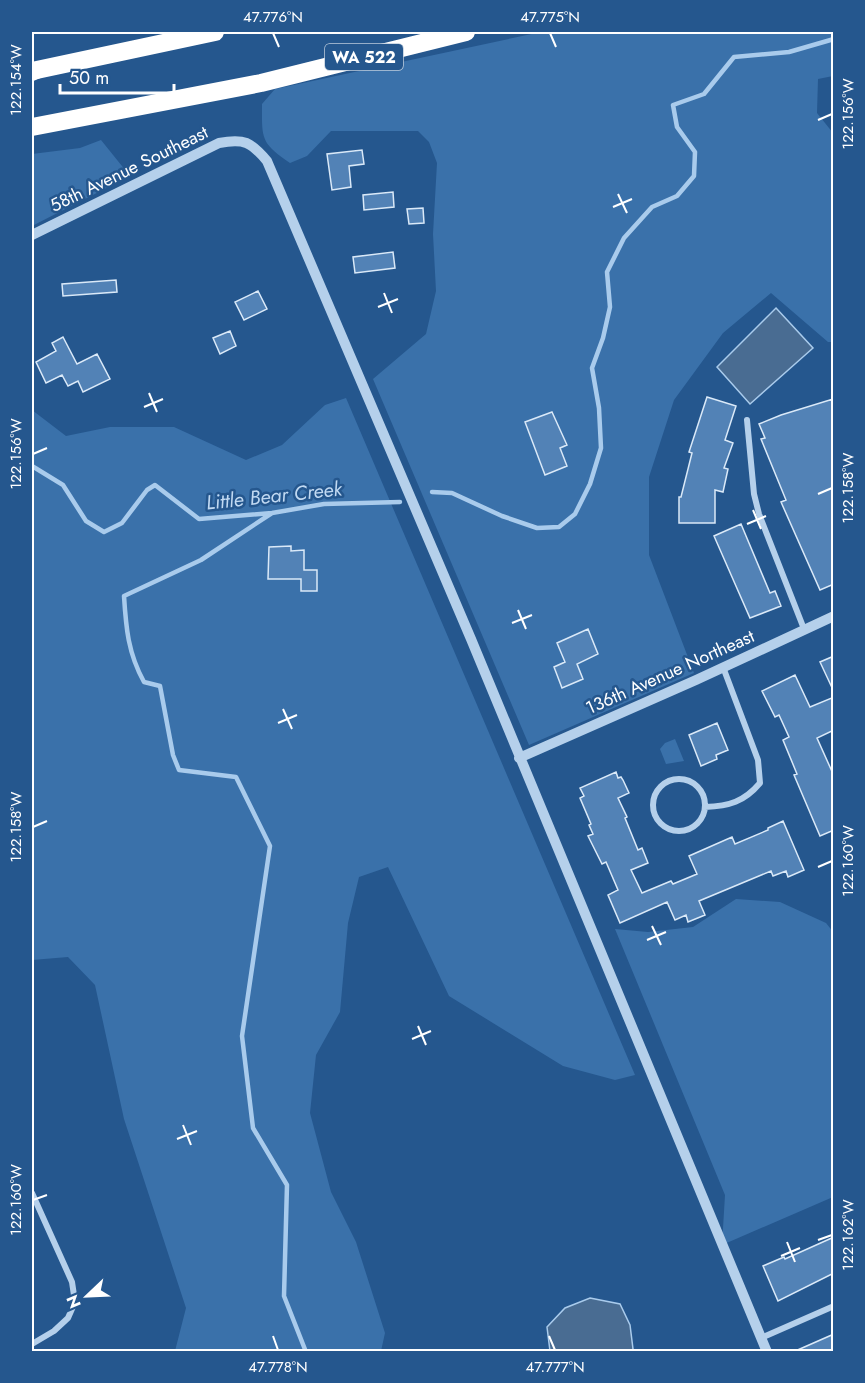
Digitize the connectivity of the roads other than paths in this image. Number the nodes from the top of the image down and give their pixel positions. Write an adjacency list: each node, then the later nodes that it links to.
1 (215, 32): 3 (highway)
2 (466, 32): 4 (highway, WA 522)
3 (32, 71)
4 (32, 127)
5 (32, 235): 10 (street, 58th Avenue Southeast)
6 (747, 420): 8 (street)
7 (834, 616): 8 (street, 136th Avenue Northeast)
8 (804, 629): 9 (street, 136th Avenue Northeast)
9 (723, 667): 10 (street, 136th Avenue Northeast); 11 (street)
10 (519, 758): 14 (street)
11 (705, 807): 11 (street)
12 (32, 1193): 15 (street)
13 (834, 1306): 14 (street)
14 (761, 1338): 16 (street)
15 (32, 1344)
16 (767, 1352)

